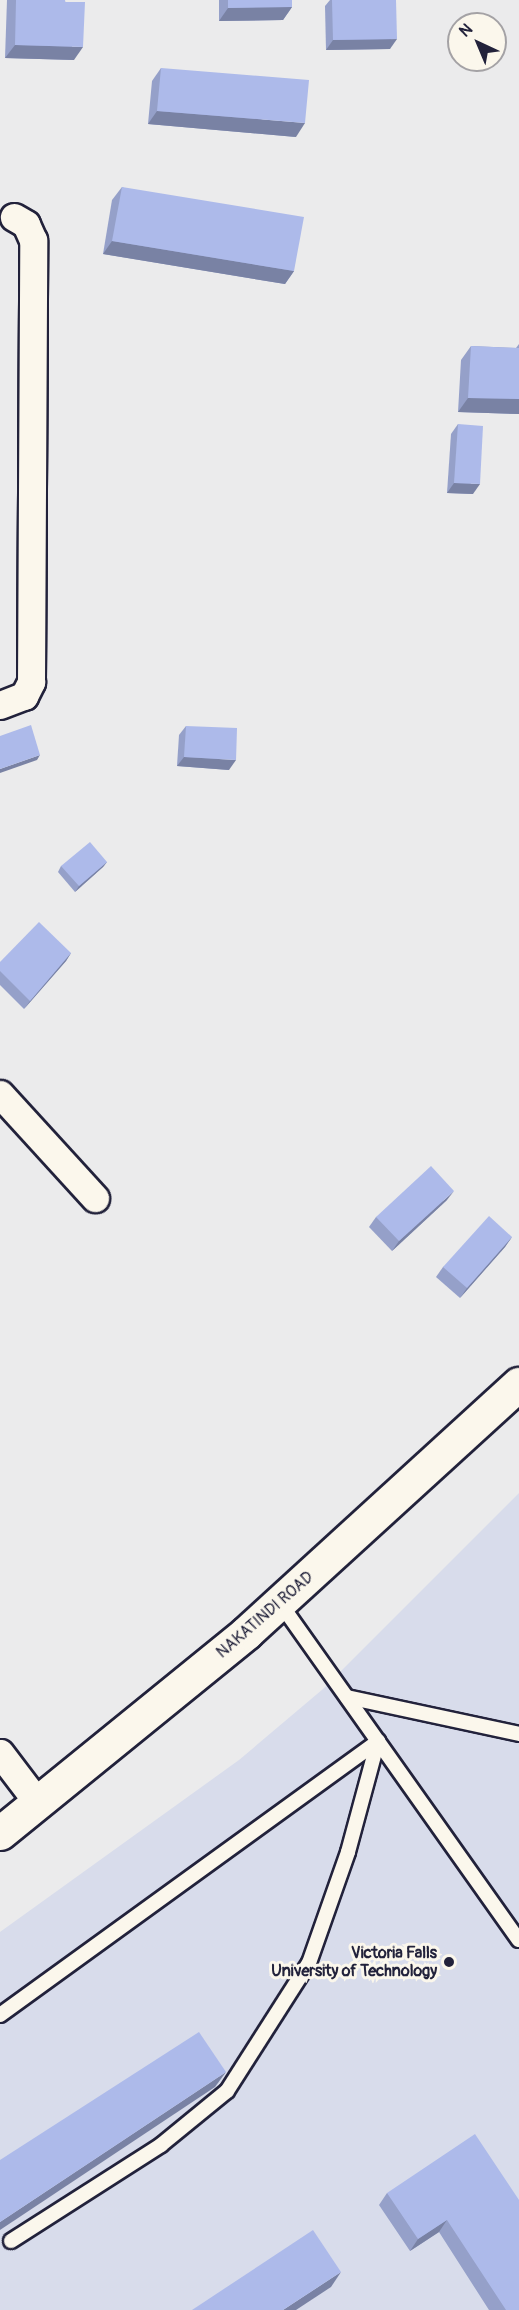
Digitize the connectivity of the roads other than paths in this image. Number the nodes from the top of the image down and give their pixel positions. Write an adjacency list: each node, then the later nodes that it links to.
1 (7, 213): 2 (street)
2 (0, 705)
3 (0, 1094): 4 (street)
4 (95, 1198)
5 (519, 1384): 6 (highway, NAKATINDI ROAD)
6 (280, 1603): 7 (lane); 11 (highway, NAKATINDI ROAD)
7 (347, 1697): 8 (lane); 9 (lane)
8 (519, 1734)
9 (378, 1741): 13 (lane); 14 (lane); 15 (lane)
10 (0, 1753): 11 (street)
11 (38, 1803): 12 (highway, NAKATINDI ROAD)
12 (0, 1833)
13 (519, 1940)
14 (0, 2015)
15 (11, 2241)

